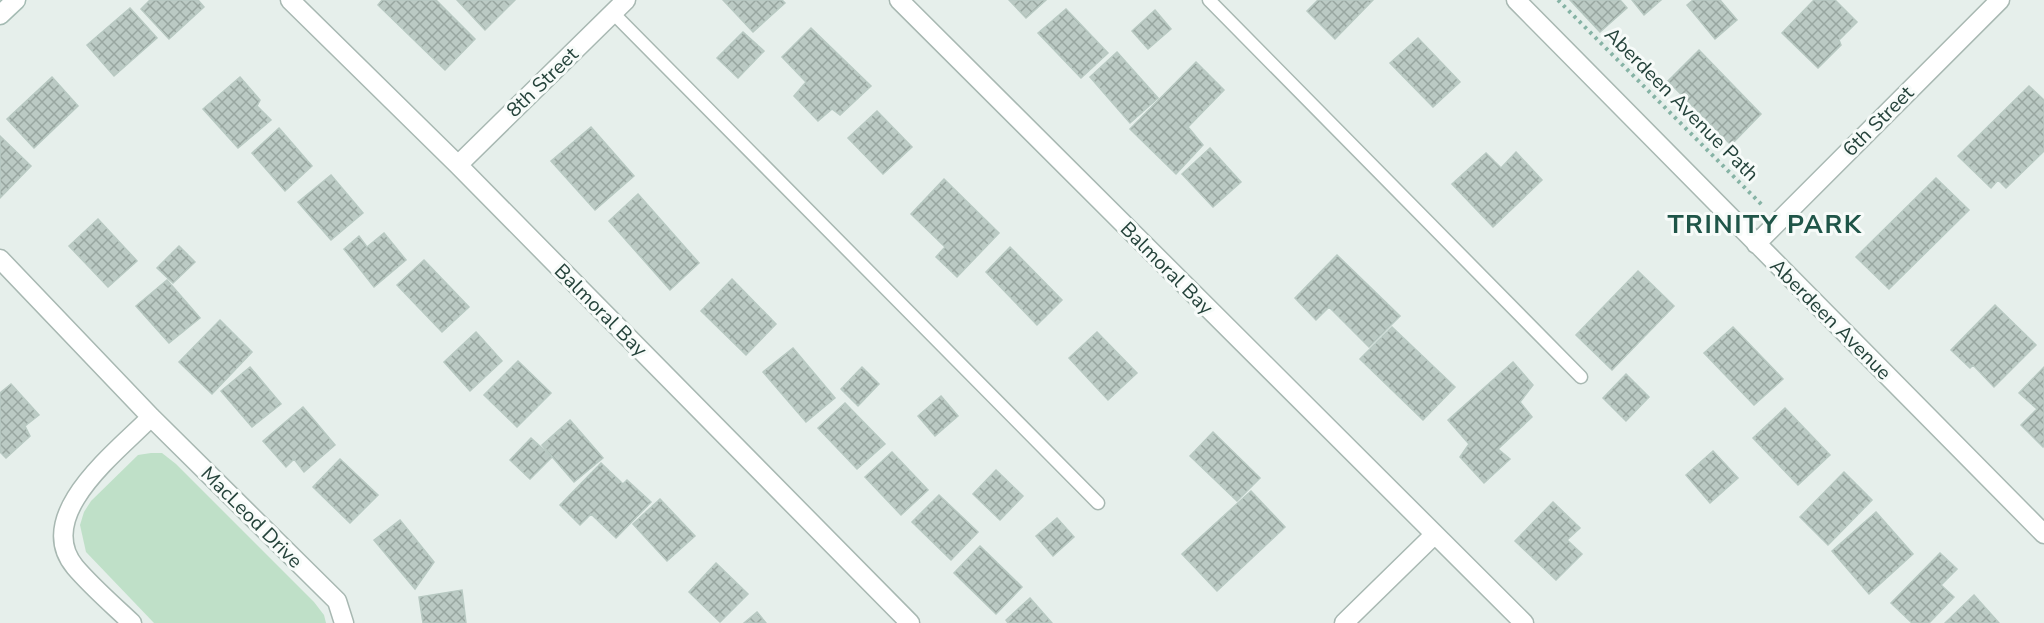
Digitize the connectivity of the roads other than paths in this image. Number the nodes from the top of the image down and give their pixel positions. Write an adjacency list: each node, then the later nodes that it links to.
1 (16, 0): 9 (street)
2 (290, 0): 10 (street, Balmoral Bay)
3 (626, 0): 8 (street, 8th Street)
4 (899, 0): 17 (street, Balmoral Bay)
5 (1209, 0): 13 (lane)
6 (1516, 0): 11 (street, Aberdeen Avenue)
7 (2000, 0): 11 (street, 6th Street)
8 (613, 13): 10 (street, 8th Street); 15 (lane)
9 (0, 15)
10 (458, 165): 20 (street, Balmoral Bay)
11 (1756, 244): 16 (street, Aberdeen Avenue)
12 (0, 258): 14 (street, MacLeod Drive)
13 (1581, 377)
14 (151, 417): 18 (street); 19 (street, MacLeod Drive)
15 (1098, 503)
16 (2044, 534)
17 (1434, 535): 21 (street); 22 (street, Balmoral Bay)
18 (132, 623)
19 (344, 623)
20 (910, 623)
21 (1344, 623)
22 (1524, 623)

